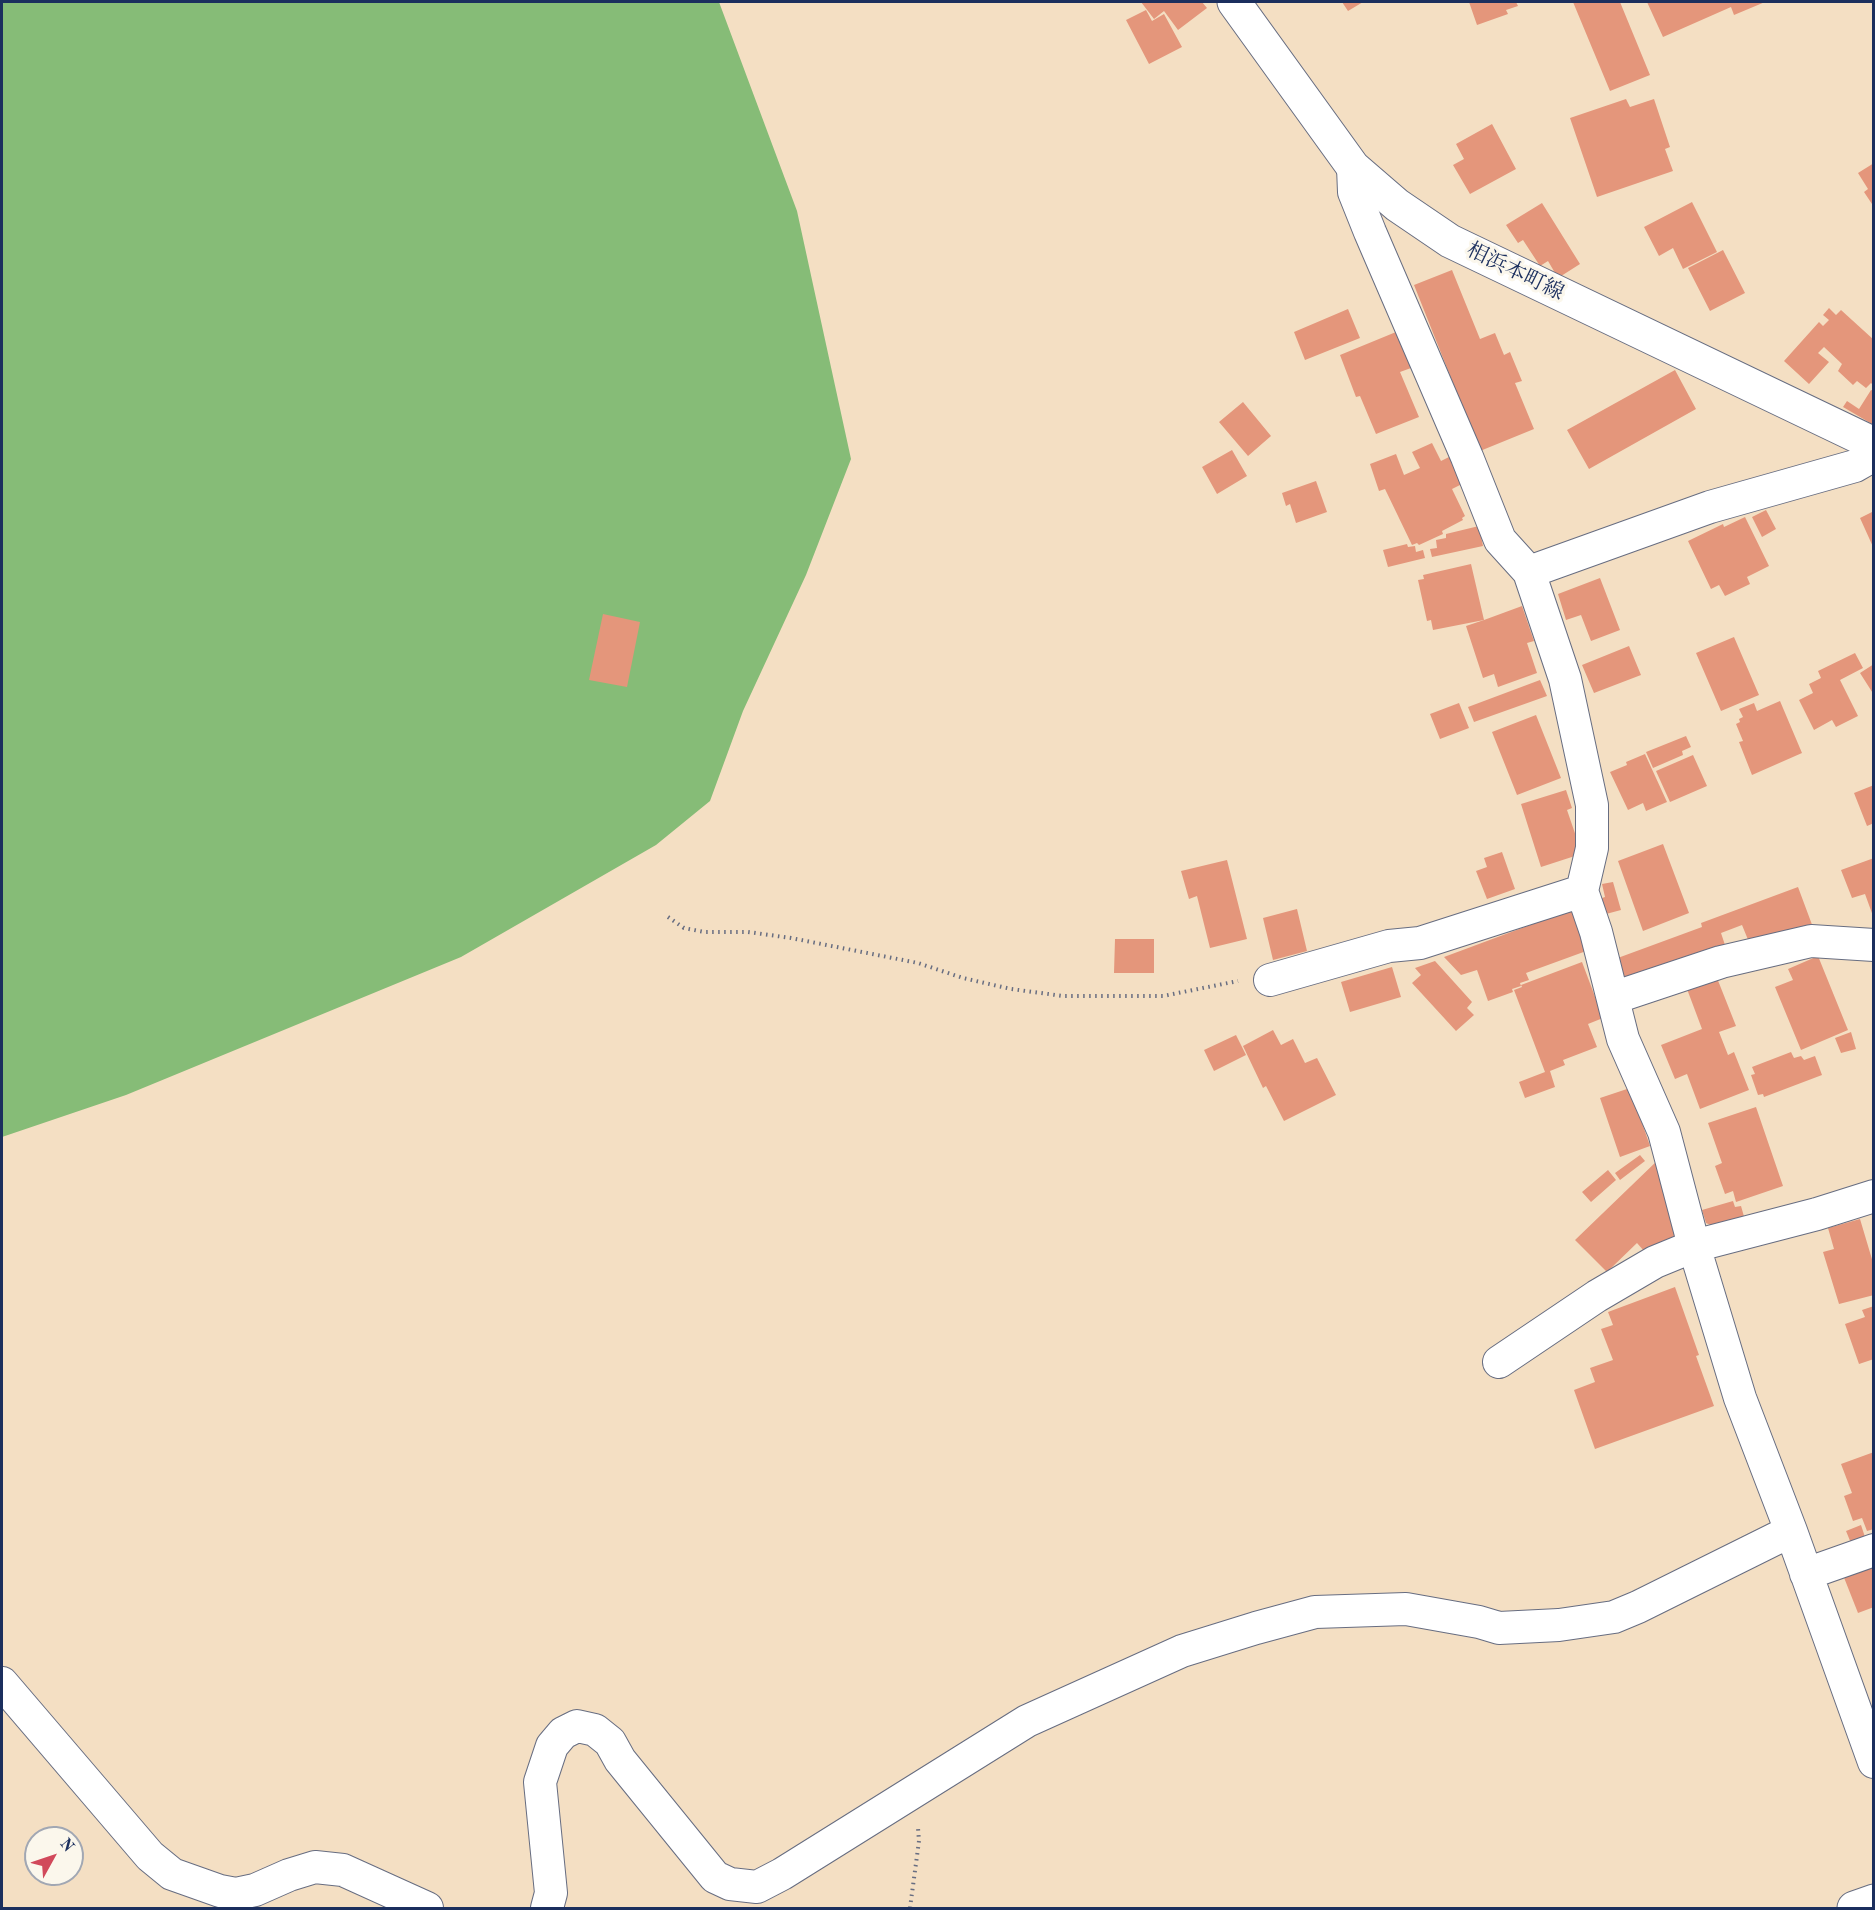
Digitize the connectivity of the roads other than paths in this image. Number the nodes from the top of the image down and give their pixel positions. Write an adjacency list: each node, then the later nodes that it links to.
1 (1234, 2): 2 (main road, 相浜本町線)
2 (1353, 167): 3 (main road, 相浜本町線); 5 (street)
3 (1874, 444)
4 (1874, 455): 5 (street)
5 (1529, 572): 6 (street)
6 (1582, 891): 8 (street); 9 (street)
7 (1874, 945): 9 (street)
8 (1270, 980)
9 (1613, 998): 11 (street)
10 (1874, 1196): 11 (street)
11 (1694, 1246): 12 (street); 13 (street)
12 (1499, 1362)
13 (1791, 1531): 15 (street); 19 (street)
14 (1874, 1550): 15 (street)
15 (1806, 1574): 17 (street)
16 (2, 1683): 18 (street)
17 (1874, 1762)
18 (427, 1908)
19 (547, 1908)

